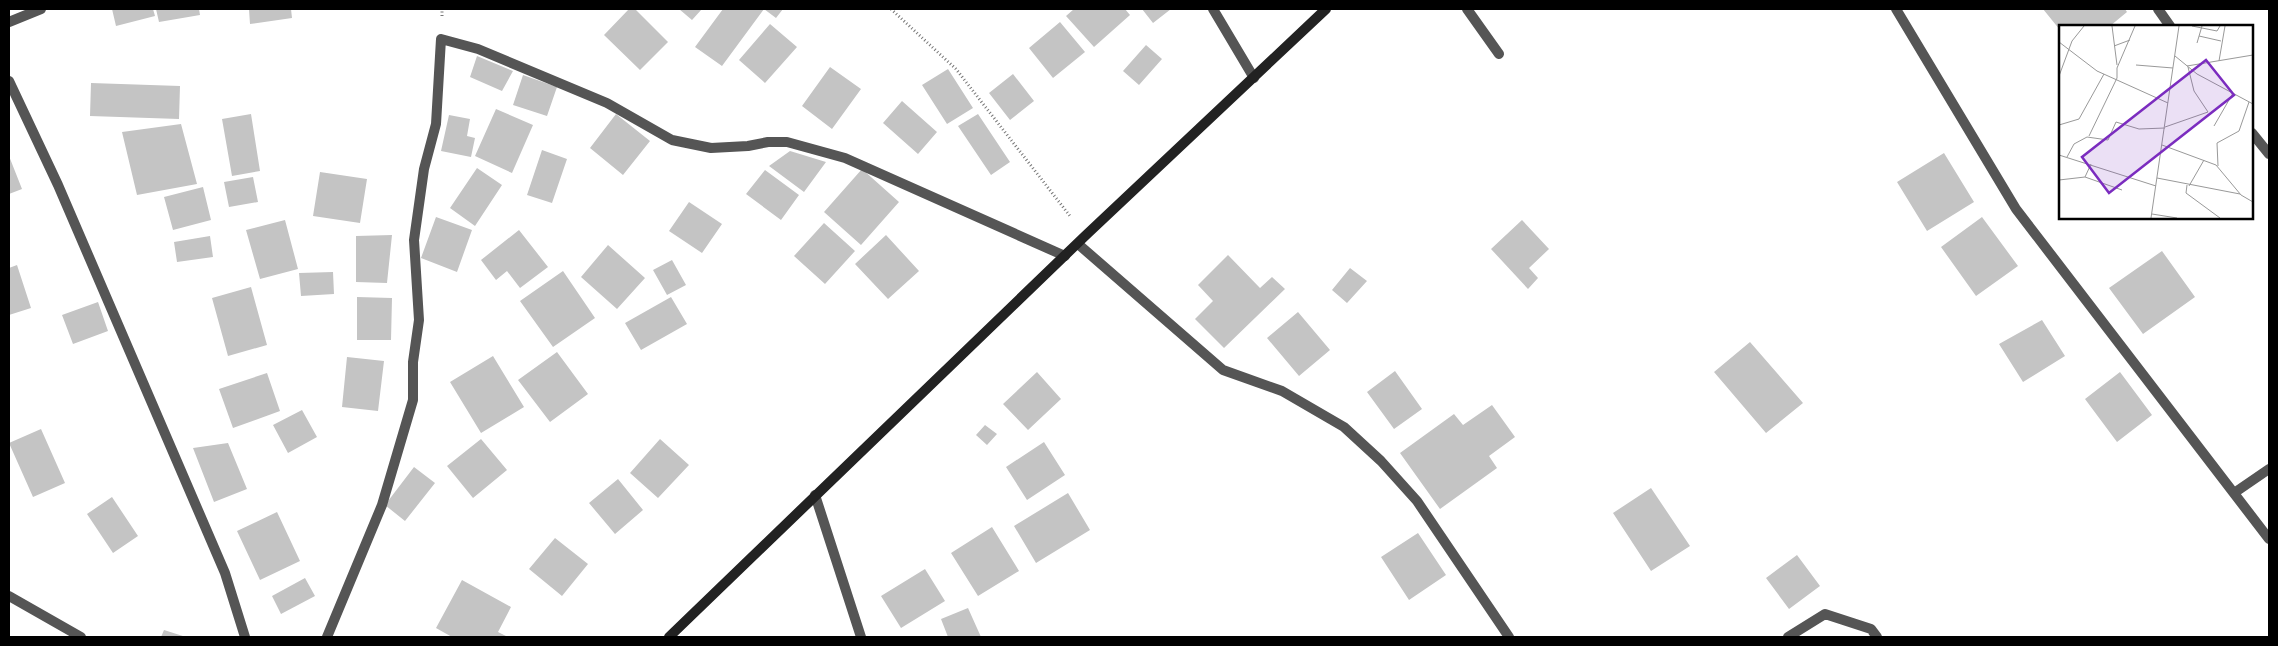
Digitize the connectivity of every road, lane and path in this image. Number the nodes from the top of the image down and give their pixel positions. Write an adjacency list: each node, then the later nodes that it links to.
1 (41, 9): 8 (street)
2 (891, 9): 15 (path)
3 (1213, 9): 11 (street)
4 (1326, 9): 11 (main road)
5 (1467, 9): 10 (street)
6 (1896, 9): 19 (street)
7 (2158, 9): 9 (street)
8 (9, 22)
9 (2169, 25)
10 (1499, 54)
11 (1254, 78): 15 (main road)
12 (9, 81): 24 (street)
13 (2253, 134): 14 (street)
14 (2269, 154)
15 (1086, 236): 16 (main road)
16 (1078, 244): 17 (main road); 28 (street)
17 (1066, 256): 20 (main road); 25 (street)
18 (2269, 469): 19 (street)
19 (2234, 493): 21 (street)
20 (815, 495): 26 (main road); 27 (street)
21 (2269, 539)
22 (9, 596): 23 (street)
23 (81, 637)
24 (245, 637)
25 (327, 637)
26 (668, 637)
27 (861, 637)
28 (1509, 637)
29 (1788, 637): 30 (street)
30 (1877, 637)

